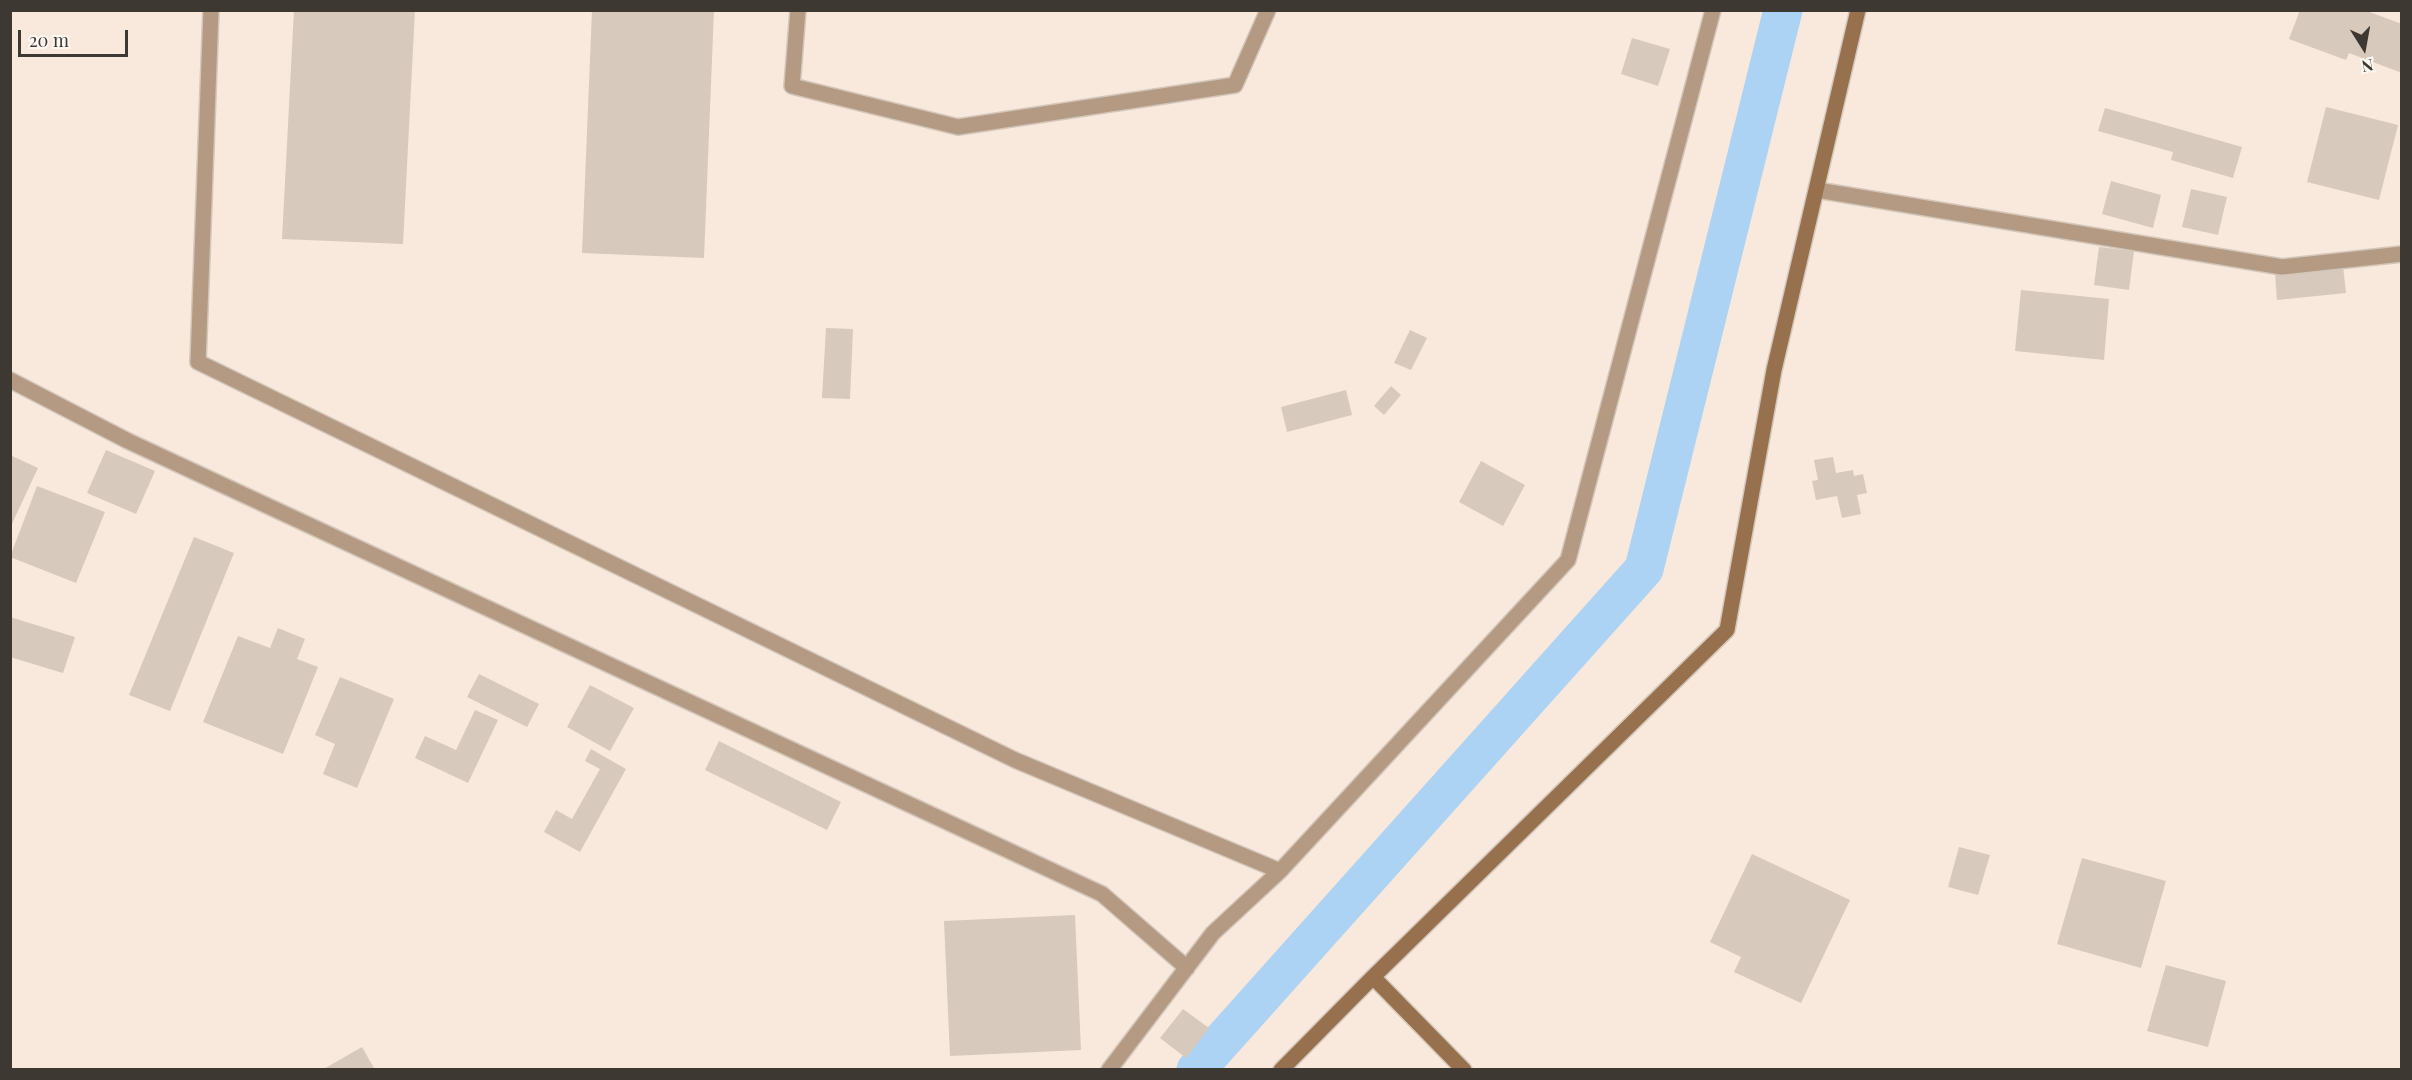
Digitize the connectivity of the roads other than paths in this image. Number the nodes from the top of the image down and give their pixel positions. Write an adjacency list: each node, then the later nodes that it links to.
1 (211, 10): 9 (street)
2 (798, 10): 3 (street)
3 (1268, 10)
4 (1713, 10): 9 (street)
5 (1858, 10): 6 (street)
6 (1816, 189): 7 (street); 11 (street)
7 (2402, 254)
8 (10, 380): 10 (street)
9 (1280, 871): 10 (street)
10 (1187, 968): 12 (street)
11 (1373, 976): 13 (street); 14 (street)
12 (1109, 1070)
13 (1281, 1070)
14 (1464, 1070)

